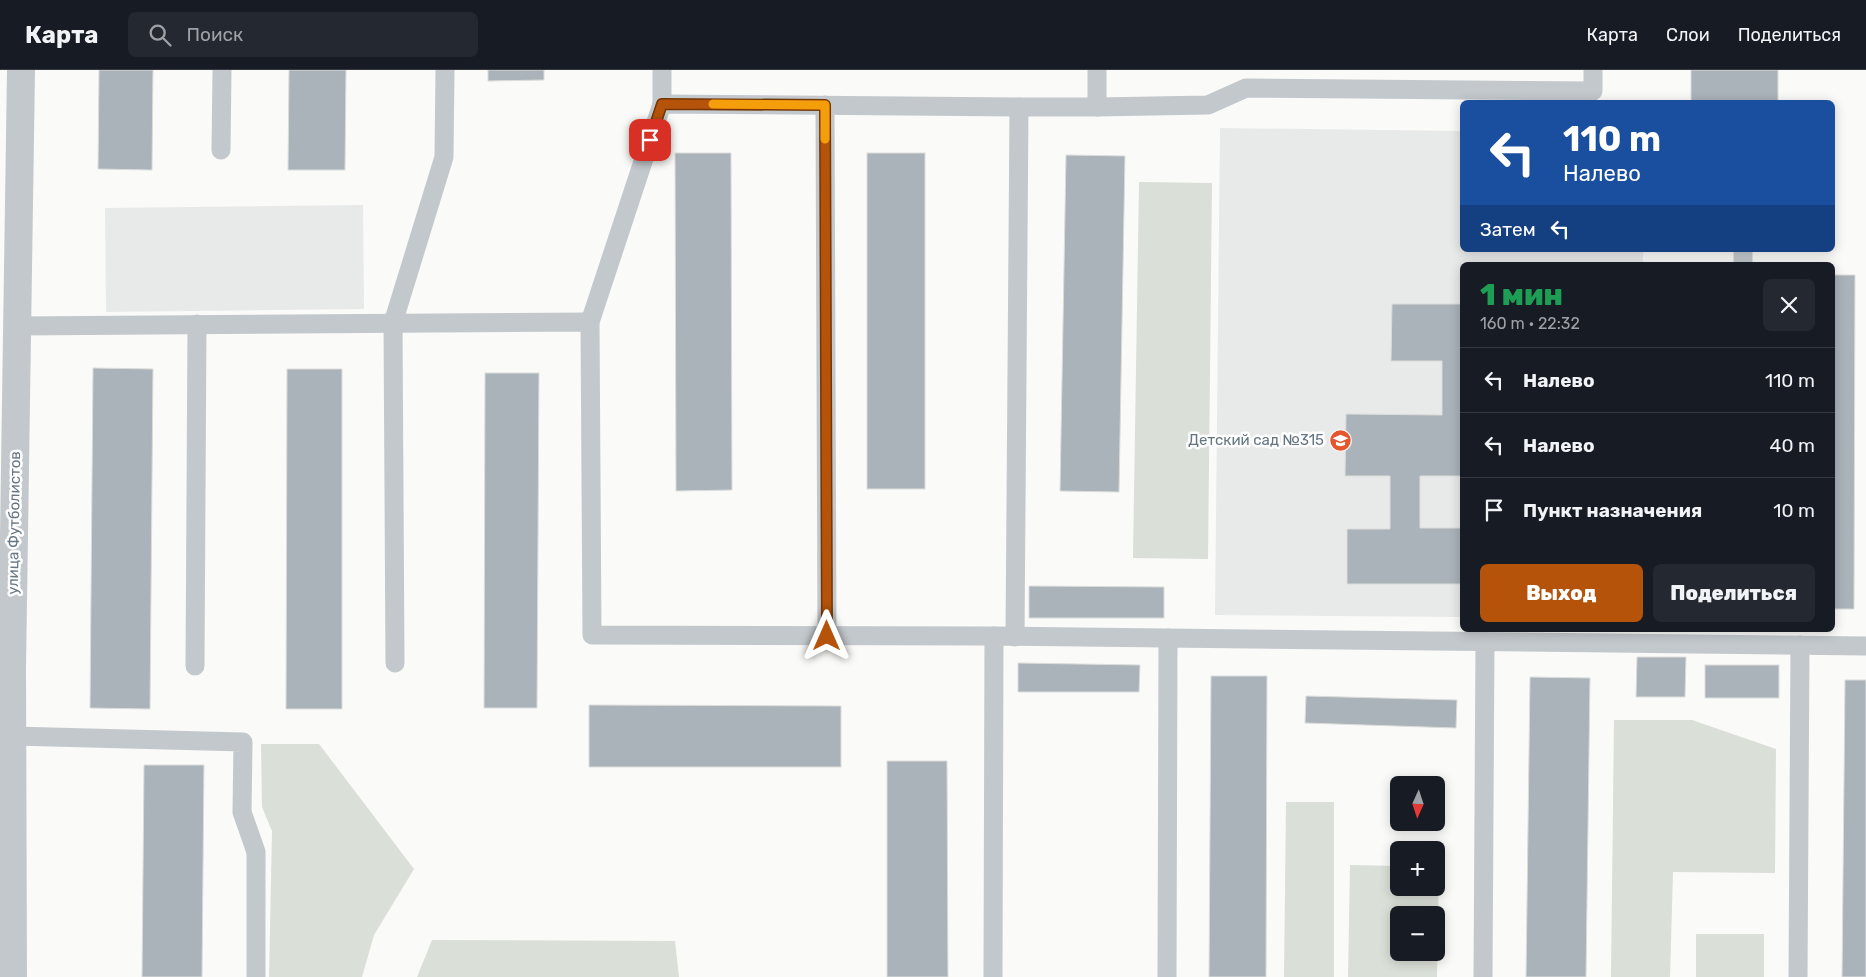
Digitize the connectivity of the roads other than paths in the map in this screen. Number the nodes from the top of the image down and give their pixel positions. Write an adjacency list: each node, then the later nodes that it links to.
1 (21, 70): 15 (street, улица Футболистов)
2 (222, 70): 11 (lane)
3 (445, 70): 13 (lane)
4 (662, 70): 7 (lane)
5 (1097, 70): 10 (lane)
6 (1593, 70): 10 (lane)
7 (662, 104): 8 (lane); 12 (lane)
8 (825, 105): 9 (lane); 16 (lane)
9 (1019, 107): 10 (lane); 18 (lane)
10 (1097, 107)
11 (222, 150)
12 (590, 322): 13 (lane); 16 (lane)
13 (393, 323): 14 (lane); 25 (lane)
14 (197, 324): 15 (lane); 26 (lane)
15 (17, 326): 27 (street, улица Футболистов)
16 (827, 636): 17 (lane)
17 (994, 636): 18 (lane); 31 (lane)
18 (1015, 636): 21 (lane)
19 (1580, 636): 20 (lane); 22 (lane)
20 (1742, 637): 23 (lane)
21 (1168, 638): 22 (lane); 32 (lane)
22 (1485, 642): 33 (lane)
23 (1800, 645): 24 (lane); 34 (lane)
24 (1866, 646)
25 (395, 663)
26 (195, 666)
27 (6, 668): 28 (street, улица Футболистов)
28 (13, 736): 29 (street, улица Футболистов); 30 (lane)
29 (13, 977)
30 (256, 977)
31 (992, 977)
32 (1167, 977)
33 (1484, 977)
34 (1798, 977)

